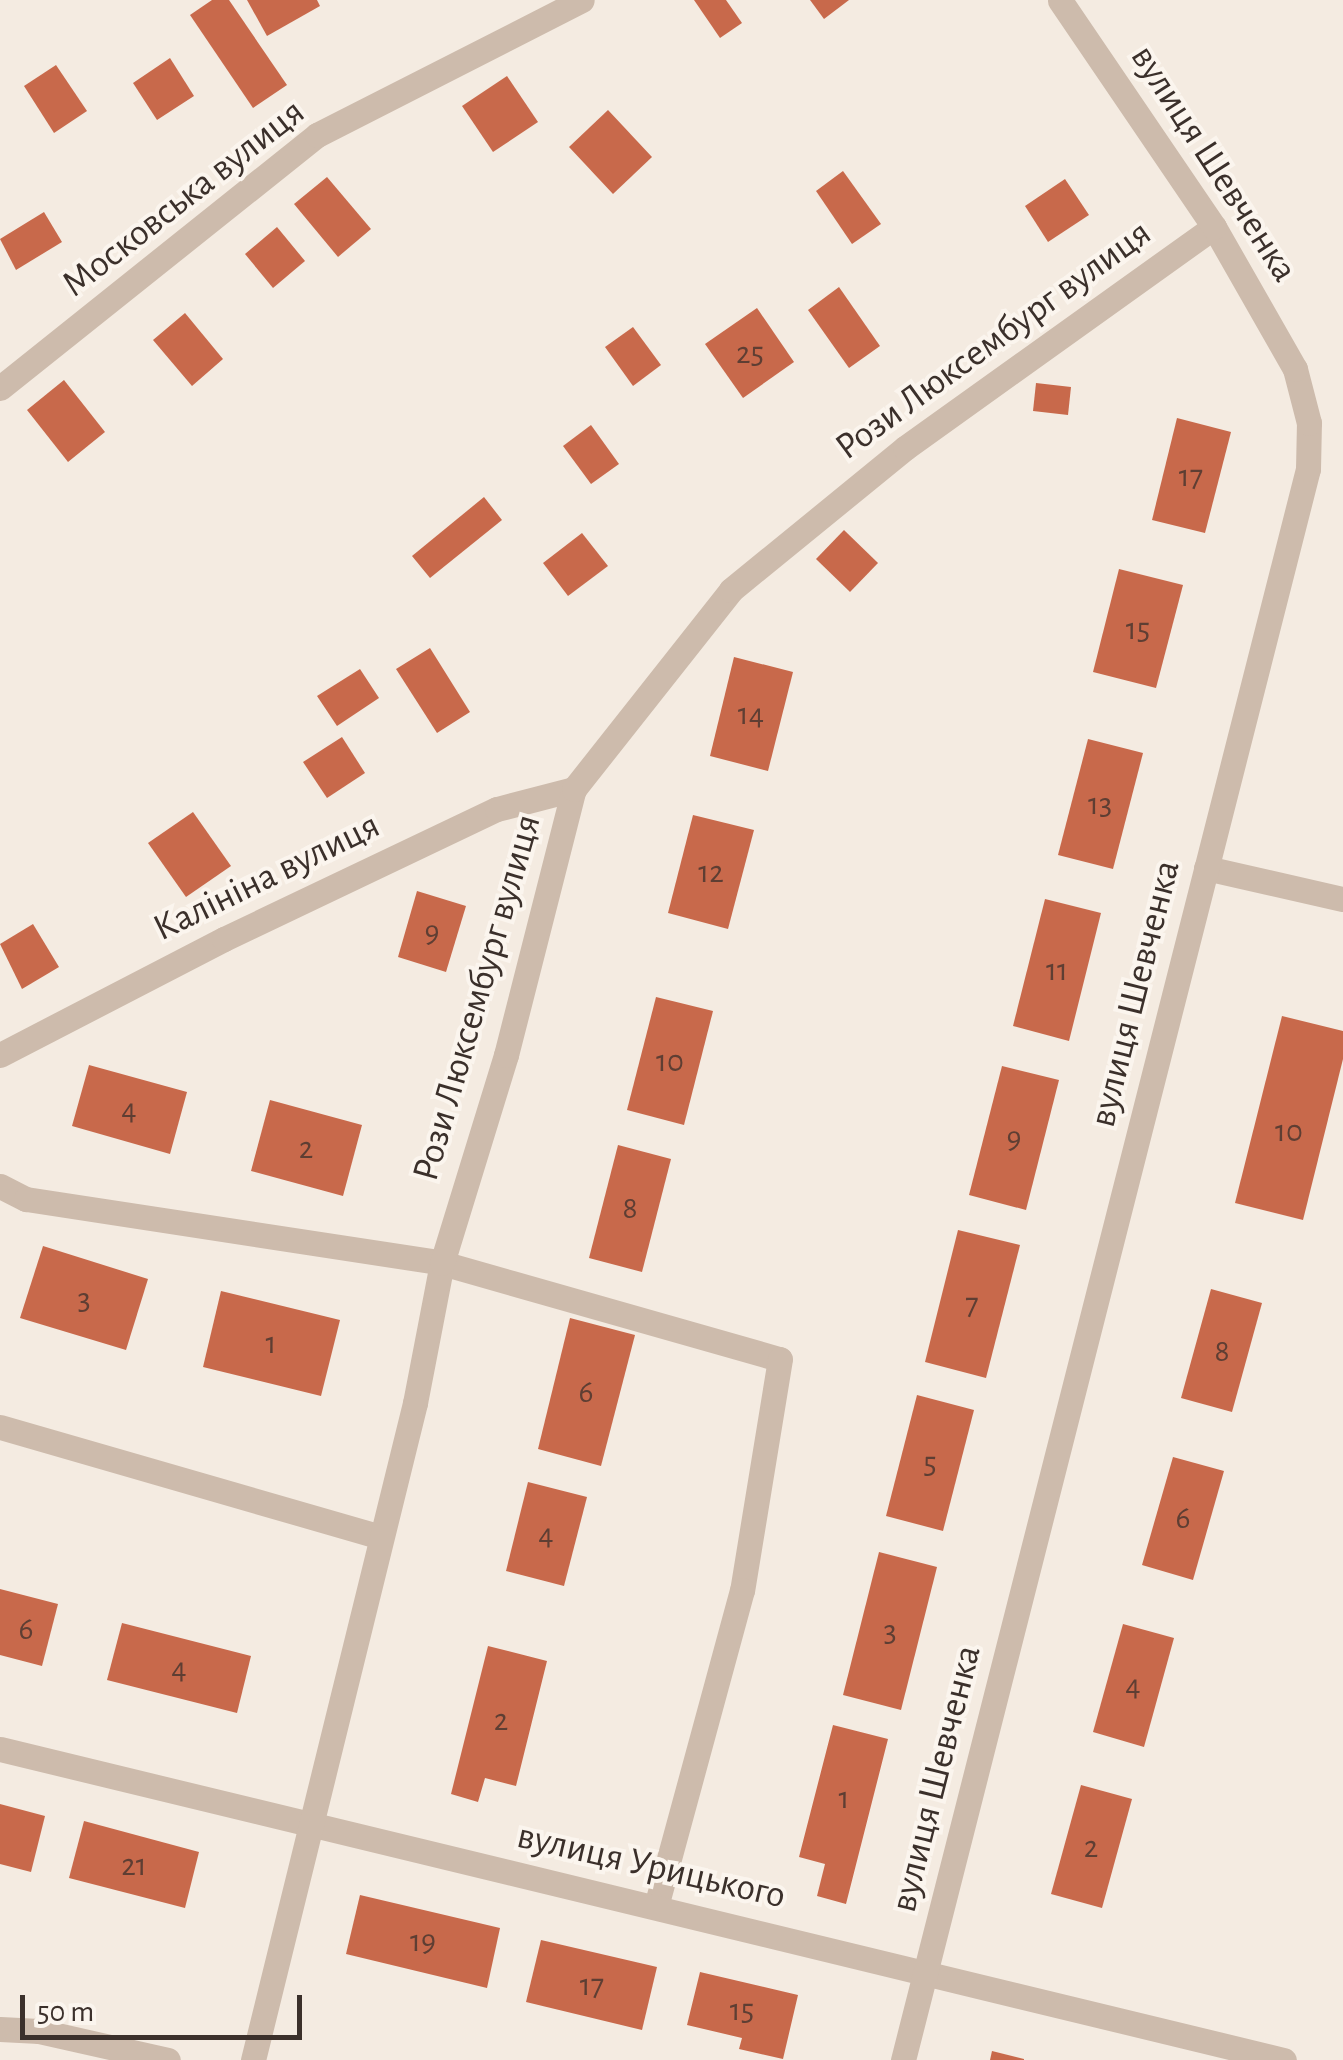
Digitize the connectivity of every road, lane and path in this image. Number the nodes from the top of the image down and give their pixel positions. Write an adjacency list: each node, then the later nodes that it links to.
1 (582, 0): 4 (street, Московська вулиця)
2 (1060, 0): 3 (street, вулиця Шевченка)
3 (1214, 228): 5 (street, Рози Люксембург вулиця); 6 (street, вулиця Шевченка)
4 (0, 388)
5 (574, 788): 8 (street, Калініна вулиця); 10 (street, Рози Люксембург вулиця)
6 (1206, 868): 7 (street); 16 (street, вулиця Шевченка)
7 (1343, 899)
8 (0, 1055)
9 (0, 1186): 10 (street)
10 (442, 1263): 12 (street, Рози Люксембург вулиця); 15 (street)
11 (0, 1426): 12 (street)
12 (377, 1536): 14 (street, Рози Люксембург вулиця)
13 (0, 1749): 14 (street, вулиця Урицького)
14 (315, 1825): 15 (street, вулиця Урицького); 19 (street, Рози Люксембург вулиця)
15 (656, 1906): 16 (street, вулиця Урицького)
16 (927, 1971): 20 (street, вулиця Шевченка); 21 (street, вулиця Урицького)
17 (0, 2029): 18 (street)
18 (168, 2060)
19 (252, 2060)
20 (904, 2060)
21 (1284, 2060)

